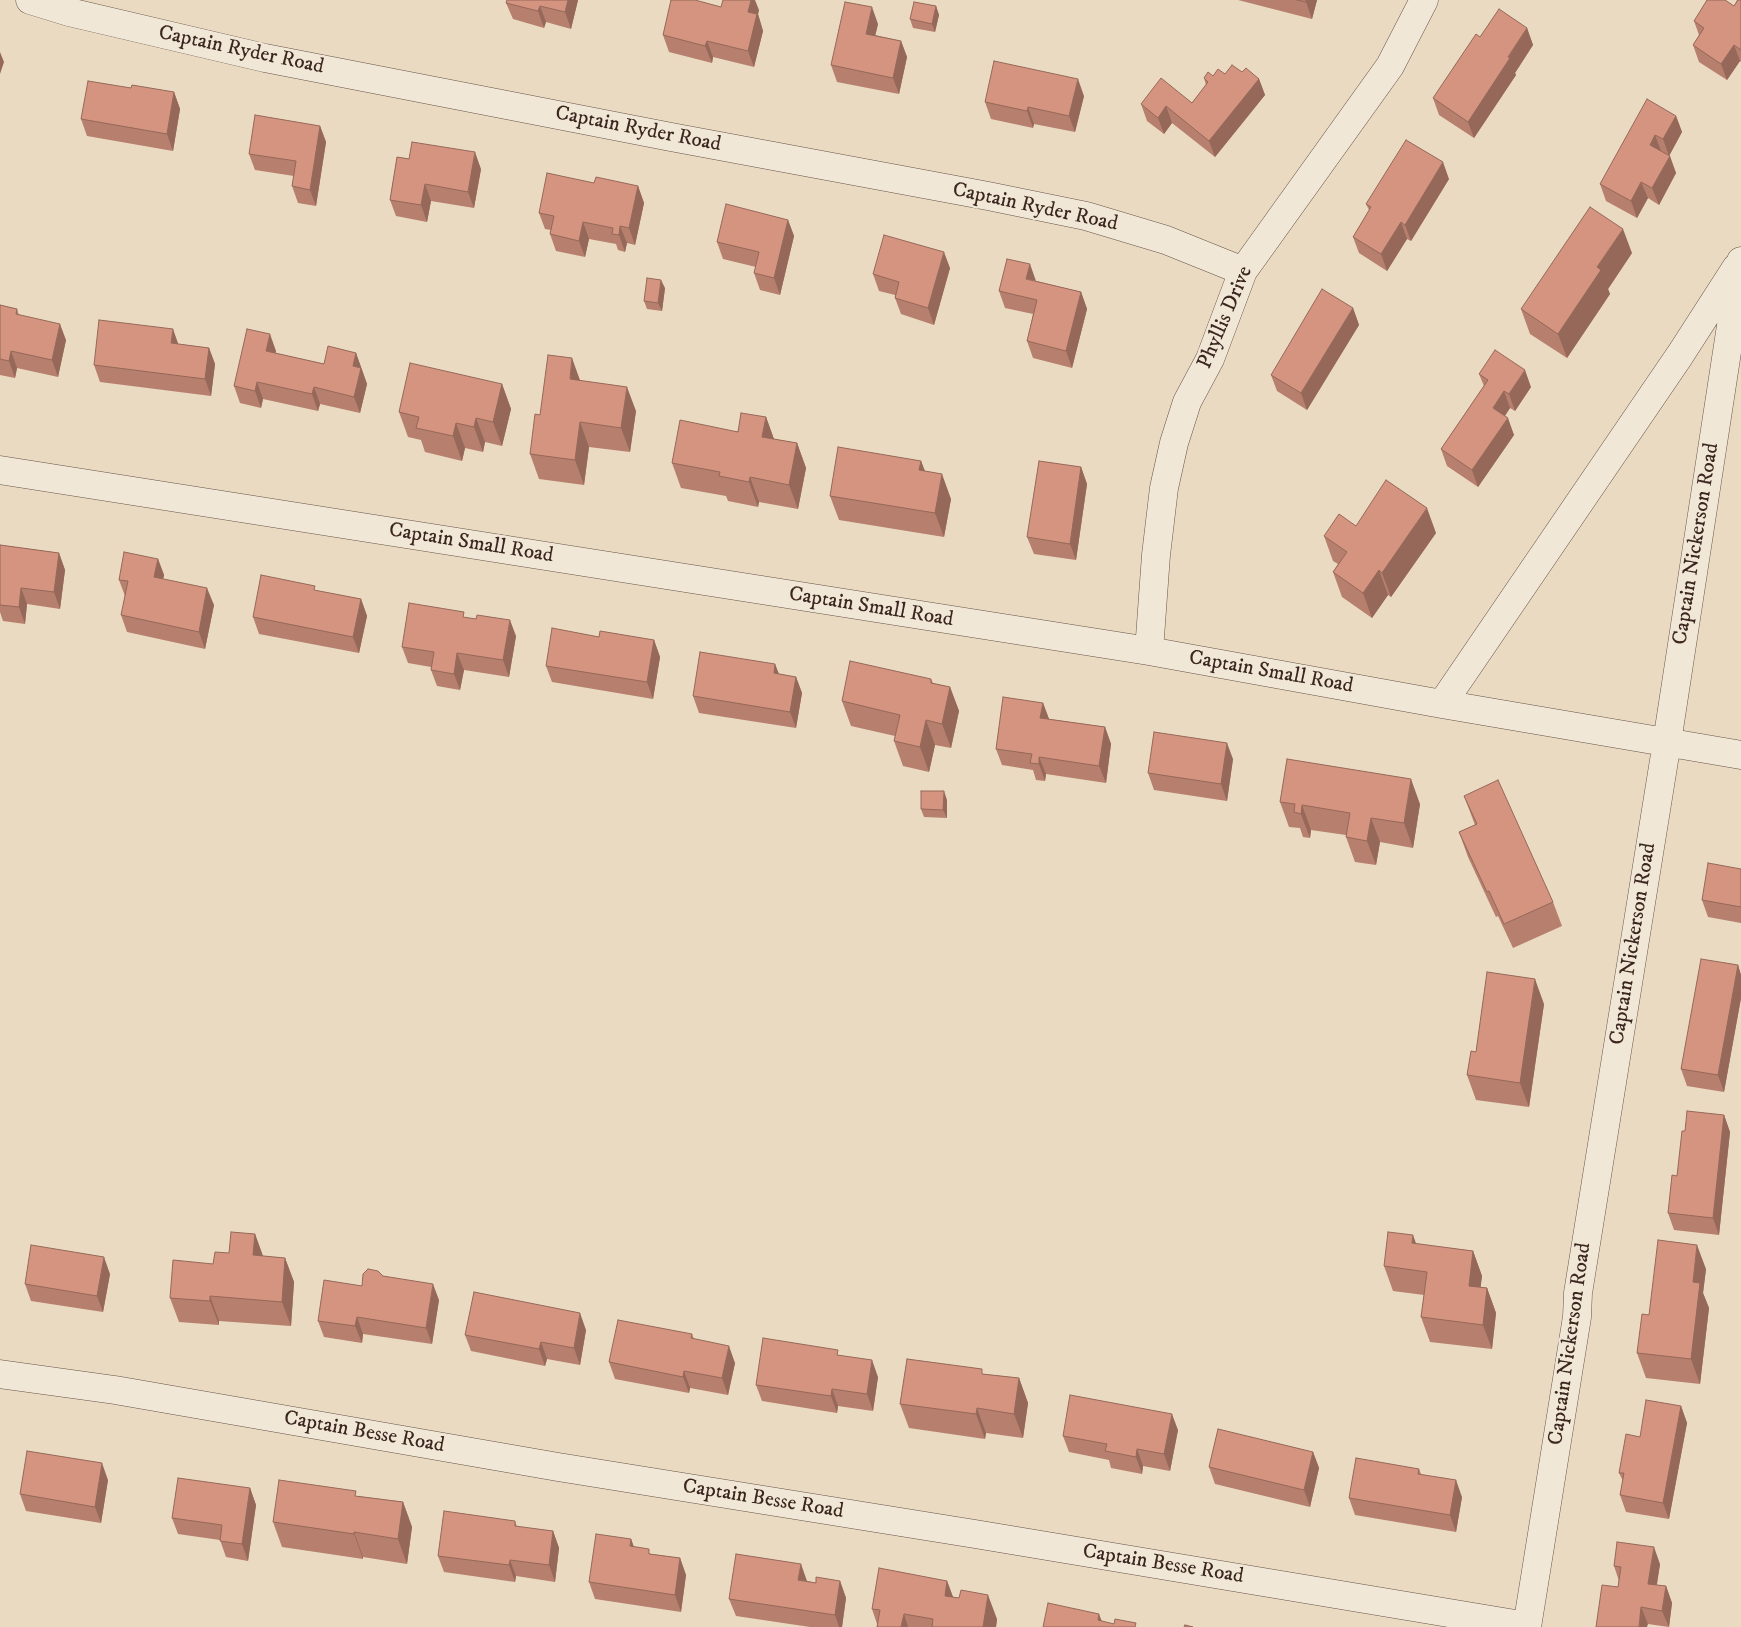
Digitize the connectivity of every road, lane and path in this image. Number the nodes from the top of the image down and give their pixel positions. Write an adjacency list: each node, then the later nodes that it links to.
1 (30, 0): 4 (street, Captain Ryder Road)
2 (1424, 0): 4 (street, Phyllis Drive)
3 (1741, 261): 7 (street, Captain Nickerson Road); 8 (street, Captain Nickerson Road)
4 (1242, 271): 6 (street, Phyllis Drive)
5 (0, 470): 6 (street, Captain Small Road)
6 (1149, 651): 7 (street, Captain Small Road)
7 (1442, 704): 8 (street, Captain Small Road)
8 (1666, 742): 9 (street, Captain Small Road); 11 (street, Captain Nickerson Road)
9 (1741, 755)
10 (0, 1374): 11 (street, Captain Besse Road)
11 (1527, 1626)

